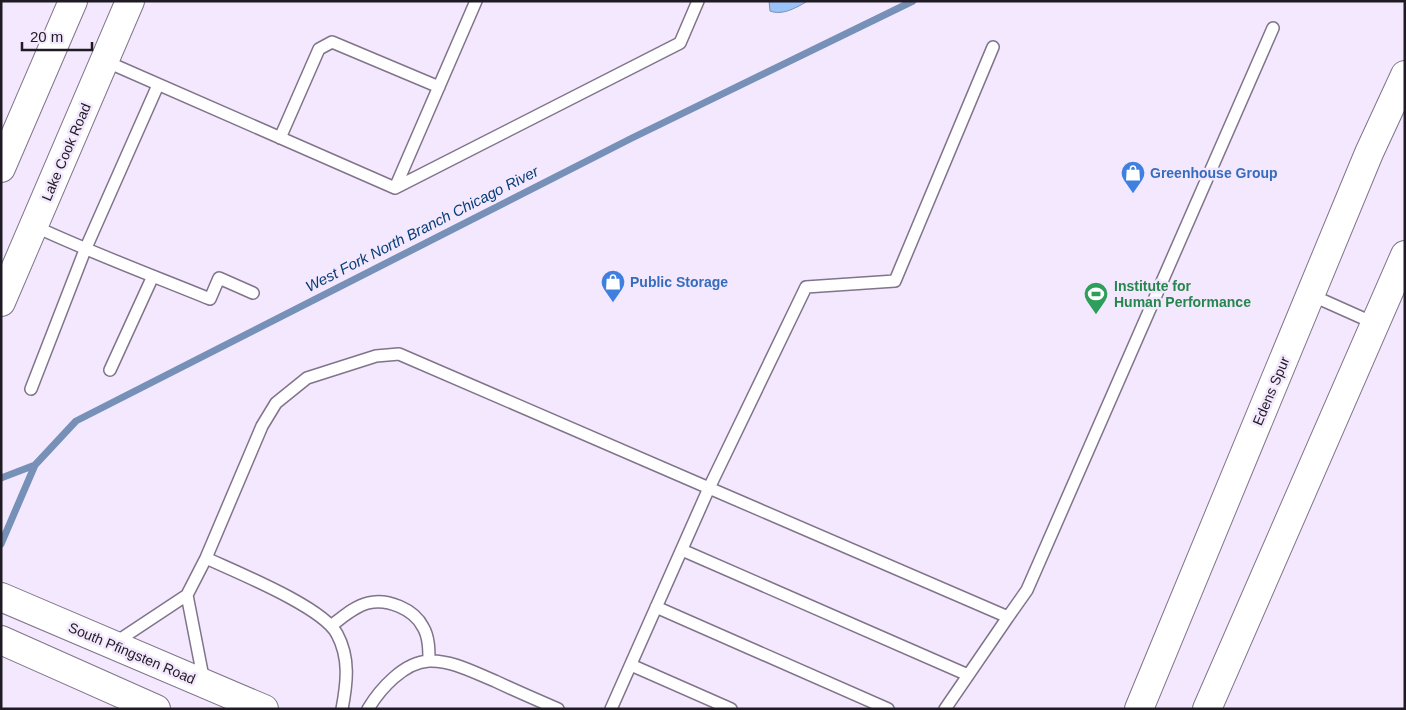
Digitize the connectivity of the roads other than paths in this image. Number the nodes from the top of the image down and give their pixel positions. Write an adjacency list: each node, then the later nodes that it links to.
1 (73, 1): 12 (main road)
2 (130, 1): 7 (main road, Lake Cook Road)
3 (476, 1): 10 (lane)
4 (698, 1): 13 (lane)
5 (1273, 28): 30 (lane)
6 (993, 47): 24 (lane)
7 (105, 61): 9 (lane); 14 (main road, Lake Cook Road)
8 (1405, 75): 19 (main road, Edens Spur)
9 (158, 84): 11 (lane); 15 (lane)
10 (439, 87): 11 (lane); 13 (lane)
11 (280, 138): 13 (lane)
12 (1, 168)
13 (395, 188)
14 (34, 226): 15 (lane); 20 (main road, Lake Cook Road)
15 (85, 250): 17 (lane); 23 (lane)
16 (1405, 255): 21 (main road)
17 (153, 276): 18 (lane); 22 (lane)
18 (253, 293)
19 (1311, 296): 21 (lane); 47 (main road, Edens Spur)
20 (1, 302)
21 (1376, 324): 48 (main road)
22 (110, 370)
23 (31, 389)
24 (709, 488): 25 (lane); 26 (lane); 30 (lane)
25 (682, 550): 29 (lane); 36 (lane)
26 (206, 558): 27 (lane); 31 (lane)
27 (187, 596): 33 (lane); 37 (lane)
28 (1, 597): 33 (main road, South Pfingsten Road)
29 (656, 607): 35 (lane); 45 (lane)
30 (1008, 617): 36 (lane)
31 (332, 625): 34 (lane); 40 (lane)
32 (7, 642): 38 (main road)
33 (111, 644): 37 (main road, South Pfingsten Road)
34 (430, 661): 41 (lane); 42 (lane)
35 (631, 665): 43 (lane); 44 (lane)
36 (968, 675): 46 (lane)
37 (204, 684): 39 (main road, South Pfingsten Road)
38 (156, 709)
39 (264, 709)
40 (342, 709)
41 (368, 709)
42 (558, 709)
43 (612, 709)
44 (731, 709)
45 (888, 709)
46 (944, 709)
47 (1139, 709)
48 (1207, 709)

